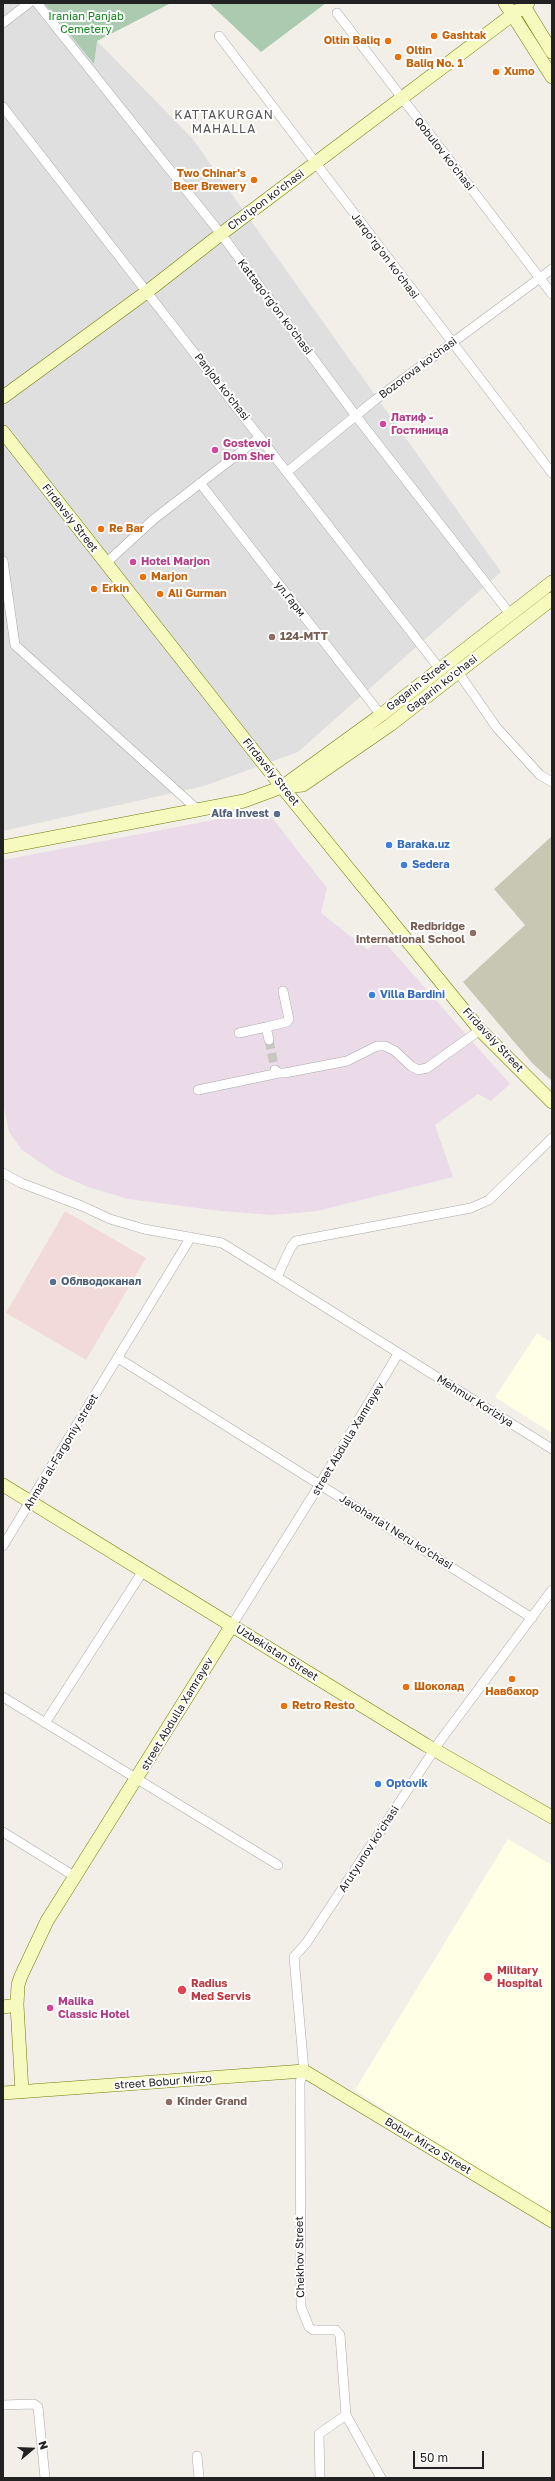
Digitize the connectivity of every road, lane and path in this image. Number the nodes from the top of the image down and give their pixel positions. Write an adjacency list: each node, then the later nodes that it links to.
1 (28, 3): 7 (street)
2 (37, 3): 14 (street, Kattaqo'rg'on ko'chasi)
3 (505, 3): 6 (main road)
4 (525, 4): 6 (main road, Cho'lpon ko'chasi); 9 (main road)
5 (337, 13): 11 (street, Qobulov ko'chasi)
6 (512, 15): 10 (main road); 11 (main road, Cho'lpon ko'chasi)
7 (3, 23)
8 (219, 36): 13 (street, Jarqo'rg'on ko'chasi)
9 (552, 52)
10 (552, 77)
11 (402, 99): 13 (main road, Cho'lpon ko'chasi); 16 (street, Qobulov ko'chasi)
12 (3, 107): 17 (street, Panjob ko'chasi)
13 (315, 164): 14 (main road, Cho'lpon ko'chasi); 19 (street, Jarqo'rg'on ko'chasi)
14 (221, 234): 17 (main road, Cho'lpon ko'chasi); 21 (street, Kattaqo'rg'on ko'chasi)
15 (552, 269): 16 (street, Bozorova ko'chasi)
16 (539, 278): 18 (street, Qobulov ko'chasi); 19 (street, Bozorova ko'chasi)
17 (148, 291): 20 (main road, Cho'lpon ko'chasi); 23 (street, Panjob ko'chasi)
18 (552, 294)
19 (451, 343): 21 (street, Bozorova ko'chasi); 25 (street, Jarqo'rg'on ko'chasi)
20 (3, 397)
21 (356, 416): 24 (street, Bozorova ko'chasi); 31 (street, Kattaqo'rg'on ko'chasi)
22 (4, 436): 28 (main road, Firdavsiy Street)
23 (260, 437): 24 (street, Panjob ko'chasi); 26 (street)
24 (287, 472): 32 (street, Panjob ko'chasi)
25 (552, 473)
26 (200, 483): 28 (street); 34 (street, ул.Гарм)
27 (3, 561): 37 (street)
28 (106, 563): 36 (main road, Firdavsiy Street)
29 (552, 582): 31 (main road, Gagarin Street)
30 (552, 599): 33 (main road, Gagarin ko'chasi)
31 (510, 614): 32 (main road, Gagarin Street)
32 (439, 668): 34 (main road, Gagarin Street)
33 (458, 672): 35 (street); 36 (main road, Gagarin ko'chasi)
34 (381, 715): 36 (main road, Gagarin Street)
35 (552, 782)
36 (282, 787): 37 (main road); 41 (main road, Firdavsiy Street)
37 (198, 810): 38 (main road)
38 (3, 847)
39 (283, 991): 40 (street)
40 (266, 1027): 42 (street); 43 (street)
41 (480, 1030): 44 (street); 45 (main road, Firdavsiy Street)
42 (239, 1033)
43 (269, 1040)
44 (198, 1090)
45 (552, 1102)
46 (552, 1138): 49 (street)
47 (3, 1173): 48 (street, Mehmur Koriziya)
48 (191, 1237): 49 (street, Mehmur Koriziya); 51 (street, Ahmad al-Fargoniy street)
49 (277, 1277): 50 (street, Mehmur Koriziya)
50 (398, 1354): 52 (street, Mehmur Koriziya); 53 (street, street Abdulla Xamrayev)
51 (118, 1358): 53 (street, Javoharla'l Neru ko'chasi); 55 (street, Ahmad al-Fargoniy street)
52 (552, 1449)
53 (320, 1484): 59 (street, Javoharla'l Neru ko'chasi); 60 (street, street Abdulla Xamrayev)
54 (3, 1485): 55 (main road, Uzbekistan Street)
55 (30, 1503): 56 (street, Ahmad al-Fargoniy street); 57 (main road, Uzbekistan Street)
56 (3, 1546)
57 (143, 1571): 60 (main road, Uzbekistan Street); 62 (street)
58 (552, 1590): 59 (street, Arutyunov ko'chasi)
59 (532, 1618): 63 (street, Arutyunov ko'chasi)
60 (232, 1625): 63 (main road, Uzbekistan Street); 64 (main road, street Abdulla Xamrayev)
61 (3, 1697): 62 (street)
62 (45, 1723): 64 (street)
63 (434, 1750): 65 (main road, Uzbekistan Street); 71 (street, Arutyunov ko'chasi)
64 (137, 1780): 67 (street); 68 (main road, street Abdulla Xamrayev)
65 (552, 1817)
66 (3, 1832): 68 (street)
67 (278, 1865)
68 (74, 1876): 69 (main road, street Abdulla Xamrayev)
69 (17, 2005): 70 (main road); 72 (main road, street Abdulla Xamrayev)
70 (3, 2007)
71 (304, 2070): 72 (main road, street Bobur Mirzo); 74 (main road, Bobur Mirzo Street); 76 (street, Chekhov Street)
72 (22, 2092): 73 (main road, street Bobur Mirzo)
73 (3, 2093)
74 (552, 2221)
75 (3, 2405): 78 (street)
76 (346, 2415): 80 (street); 81 (street, Chekhov Street)
77 (197, 2456): 79 (street)
78 (45, 2478)
79 (199, 2478)
80 (320, 2478)
81 (381, 2478)

